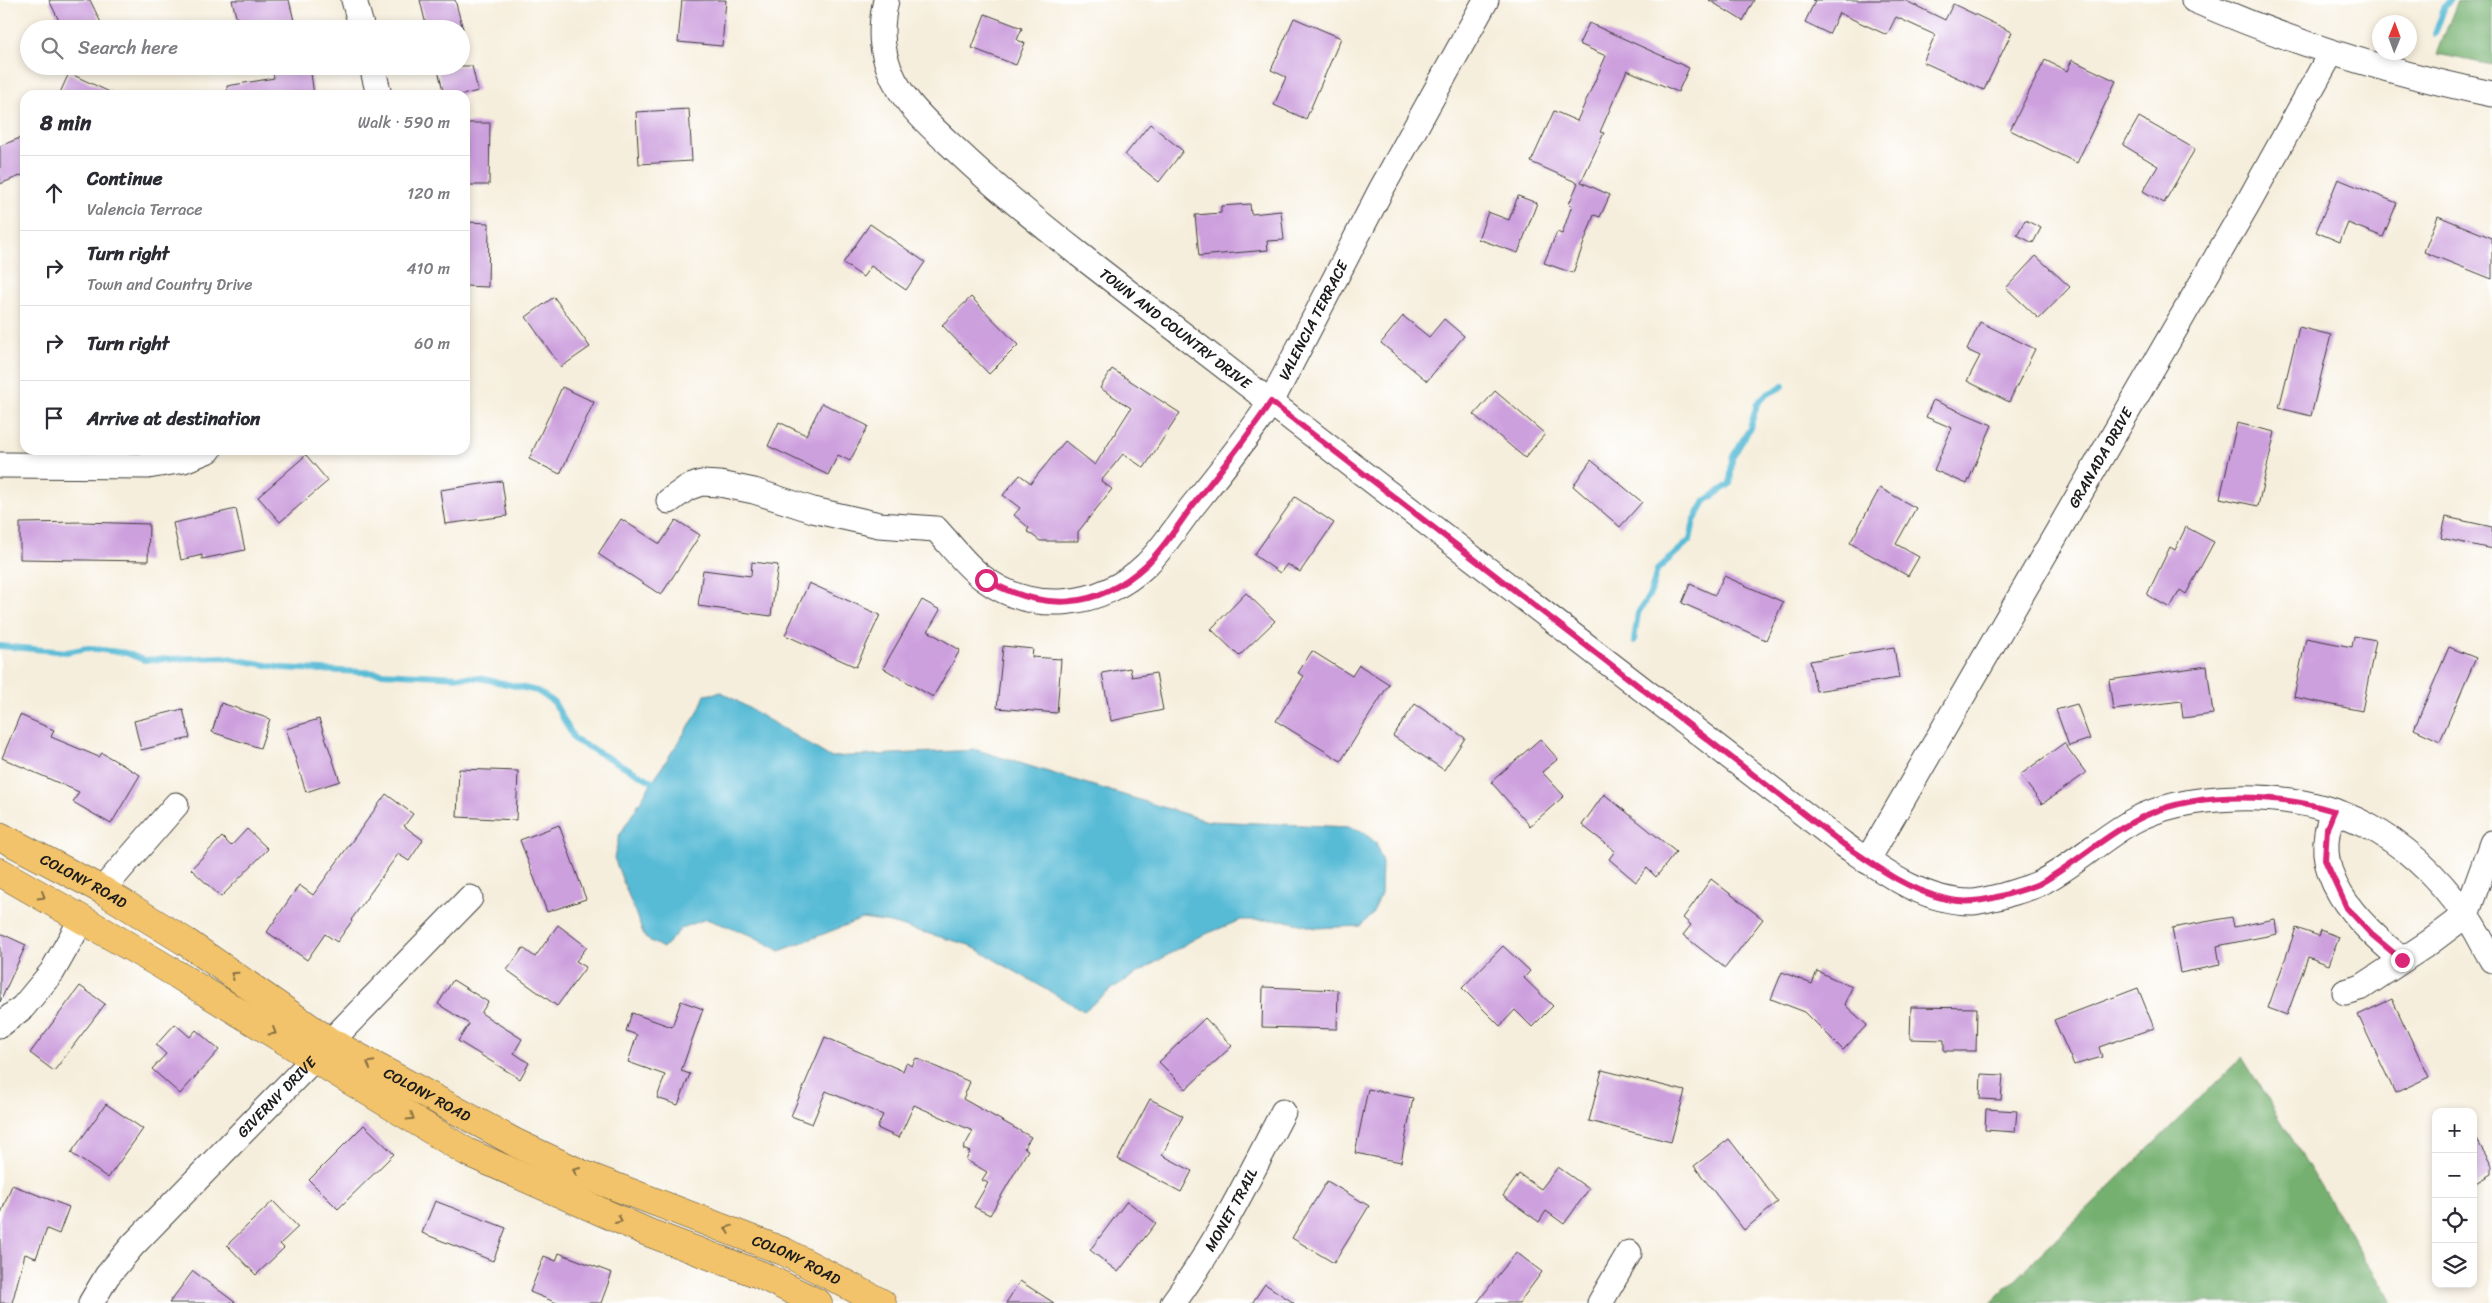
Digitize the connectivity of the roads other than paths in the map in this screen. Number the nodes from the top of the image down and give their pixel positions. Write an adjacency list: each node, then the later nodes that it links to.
1 (354, 0): 5 (street)
2 (886, 0): 10 (street, TOWN AND COUNTRY DRIVE)
3 (1486, 0): 10 (street, VALENCIA TERRACE)
4 (2194, 0): 6 (street)
5 (360, 20)
6 (2331, 53): 9 (street); 18 (street, GRANADA DRIVE)
7 (374, 75): 8 (street)
8 (378, 90)
9 (2492, 94)
10 (1271, 402): 13 (street, VALENCIA TERRACE); 18 (street, TOWN AND COUNTRY DRIVE)
11 (196, 455): 12 (street)
12 (0, 465)
13 (669, 501)
14 (176, 805): 20 (street)
15 (2334, 811): 18 (street, TOWN AND COUNTRY DRIVE); 22 (street, TOWN AND COUNTRY DRIVE); 24 (street)
16 (0, 836): 20 (main road, COLONY ROAD)
17 (2492, 842): 22 (street)
18 (1867, 860)
19 (0, 872): 23 (main road, COLONY ROAD, one-way to 23)
20 (102, 890): 28 (main road, COLONY ROAD, one-way to 20)
21 (470, 898): 28 (street, GIVERNY DRIVE)
22 (2466, 915): 24 (street); 25 (street, TOWN AND COUNTRY DRIVE)
23 (82, 919): 27 (street); 28 (main road, COLONY ROAD, one-way to 28)
24 (2402, 960): 26 (street)
25 (2492, 960)
26 (2345, 992)
27 (0, 1025)
28 (322, 1049): 31 (street, GIVERNY DRIVE); 32 (main road, COLONY ROAD, one-way to 32); 33 (main road, COLONY ROAD, one-way to 28)
29 (1283, 1112): 34 (street, MONET TRAIL)
30 (1629, 1253): 35 (street)
31 (92, 1303)
32 (818, 1303)
33 (882, 1303)
34 (1173, 1303)
35 (1600, 1303)

